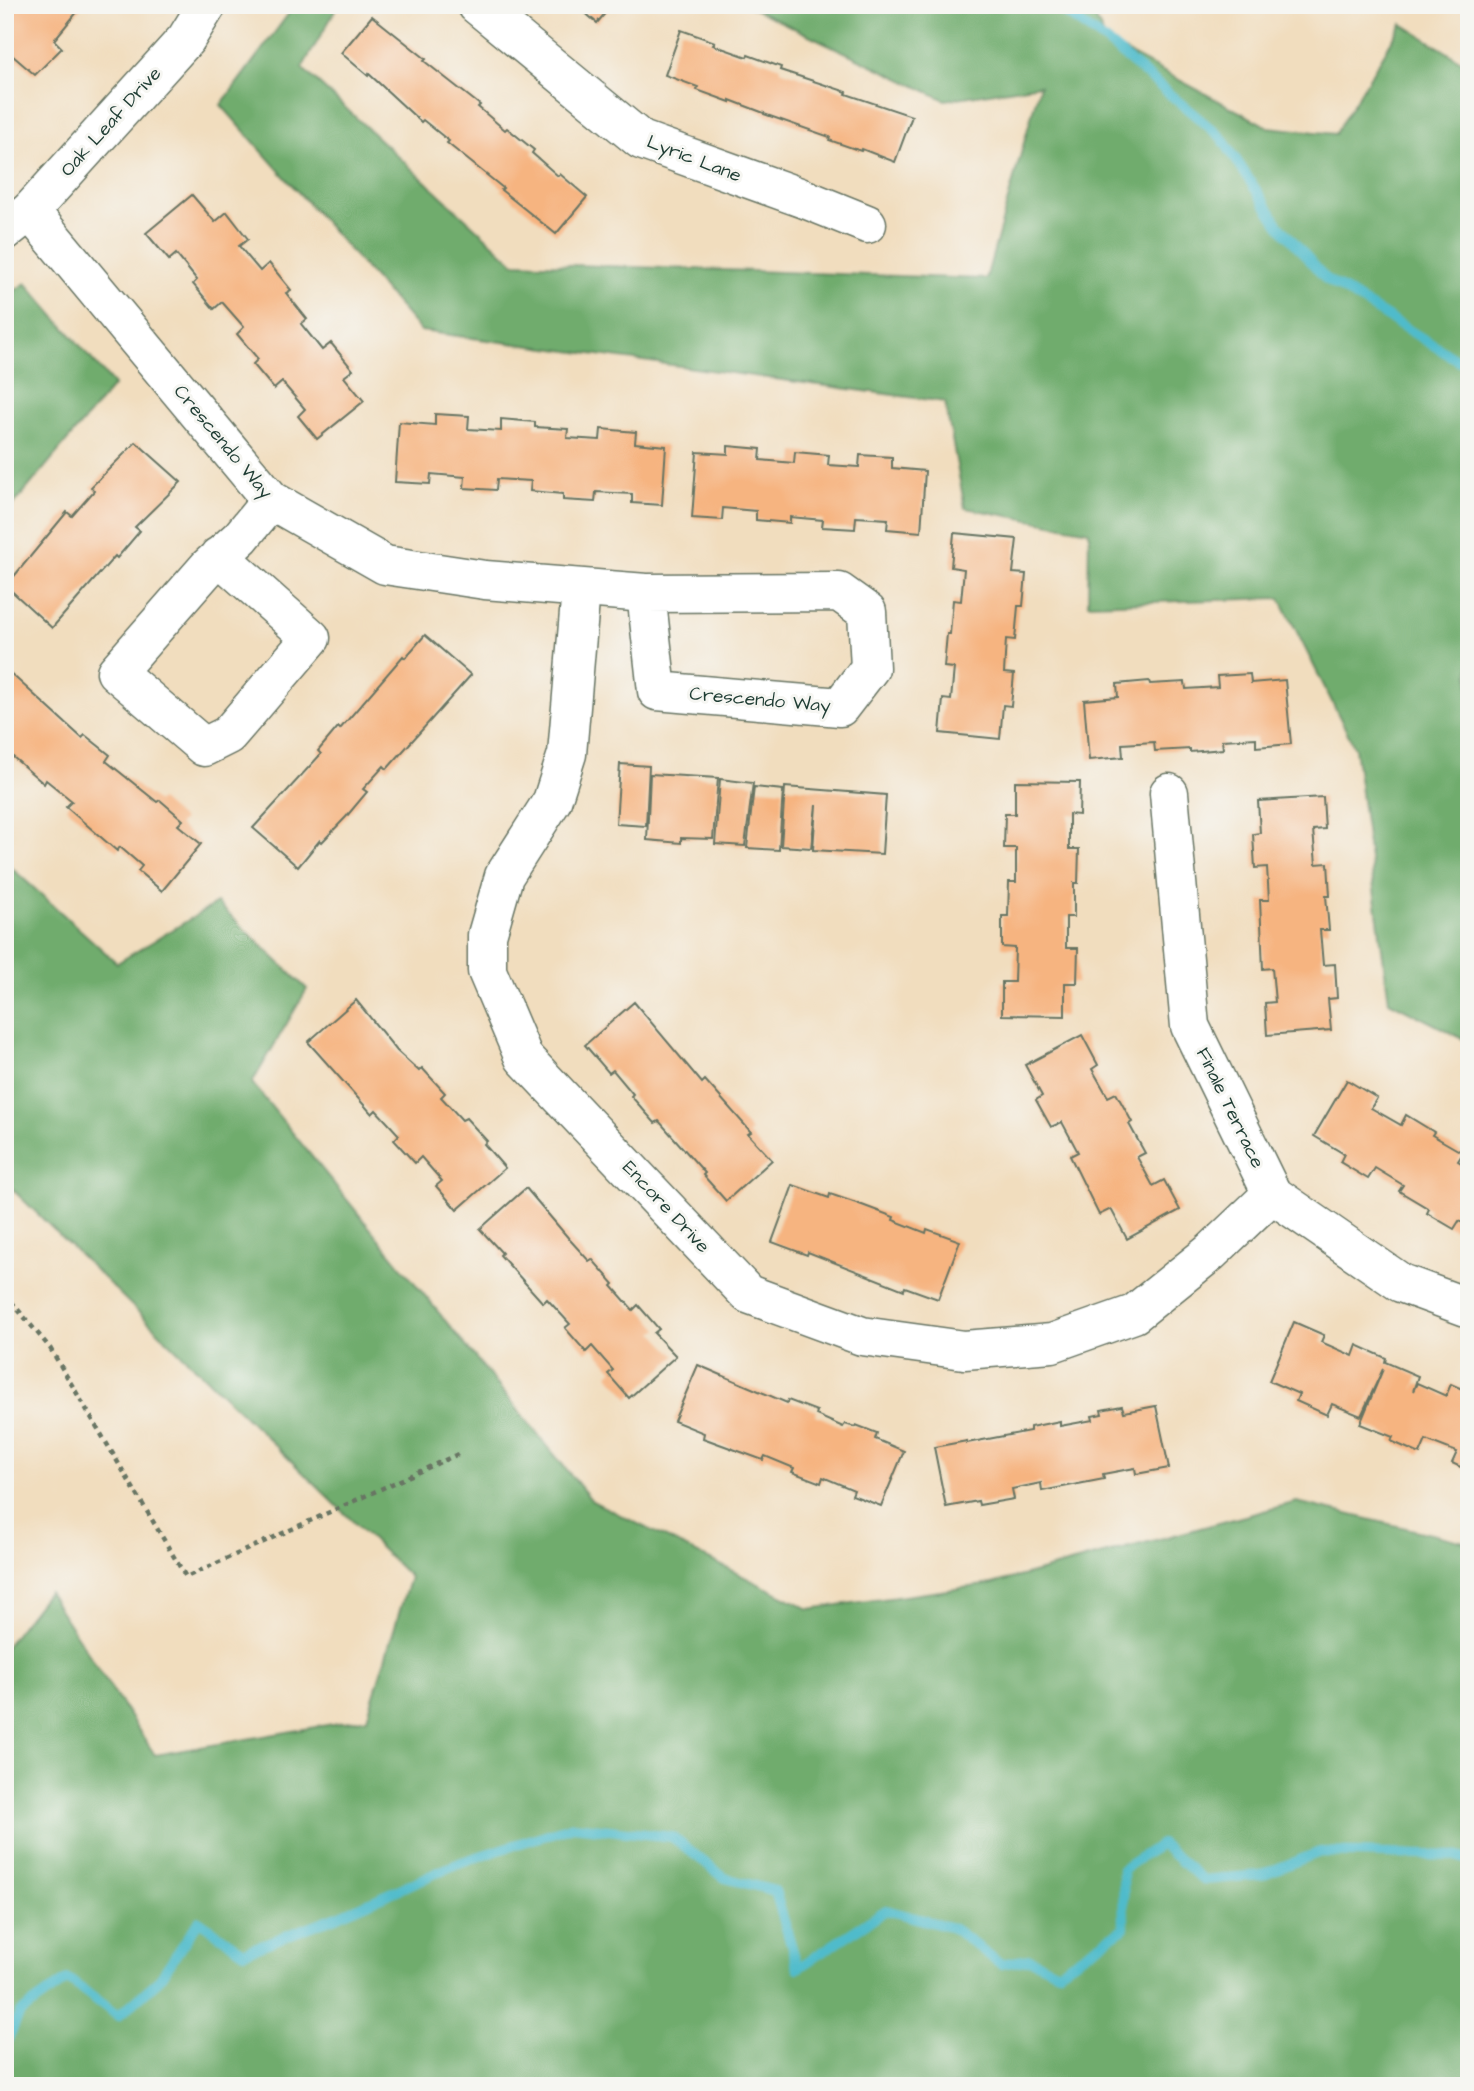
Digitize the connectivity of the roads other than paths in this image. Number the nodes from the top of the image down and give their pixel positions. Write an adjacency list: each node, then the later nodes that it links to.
1 (207, 5): 3 (street, Oak Leaf Drive)
2 (477, 5): 4 (street, Lyric Lane)
3 (17, 221): 5 (street, Crescendo Way)
4 (867, 224)
5 (271, 500): 6 (street); 7 (street, Crescendo Way)
6 (219, 556): 6 (street)
7 (581, 589): 8 (street, Crescendo Way); 10 (street, Encore Drive)
8 (646, 593): 8 (street, Crescendo Way)
9 (1169, 793): 10 (street, Finale Terrace)
10 (1272, 1194): 11 (street, Finale Terrace)
11 (1469, 1308)

